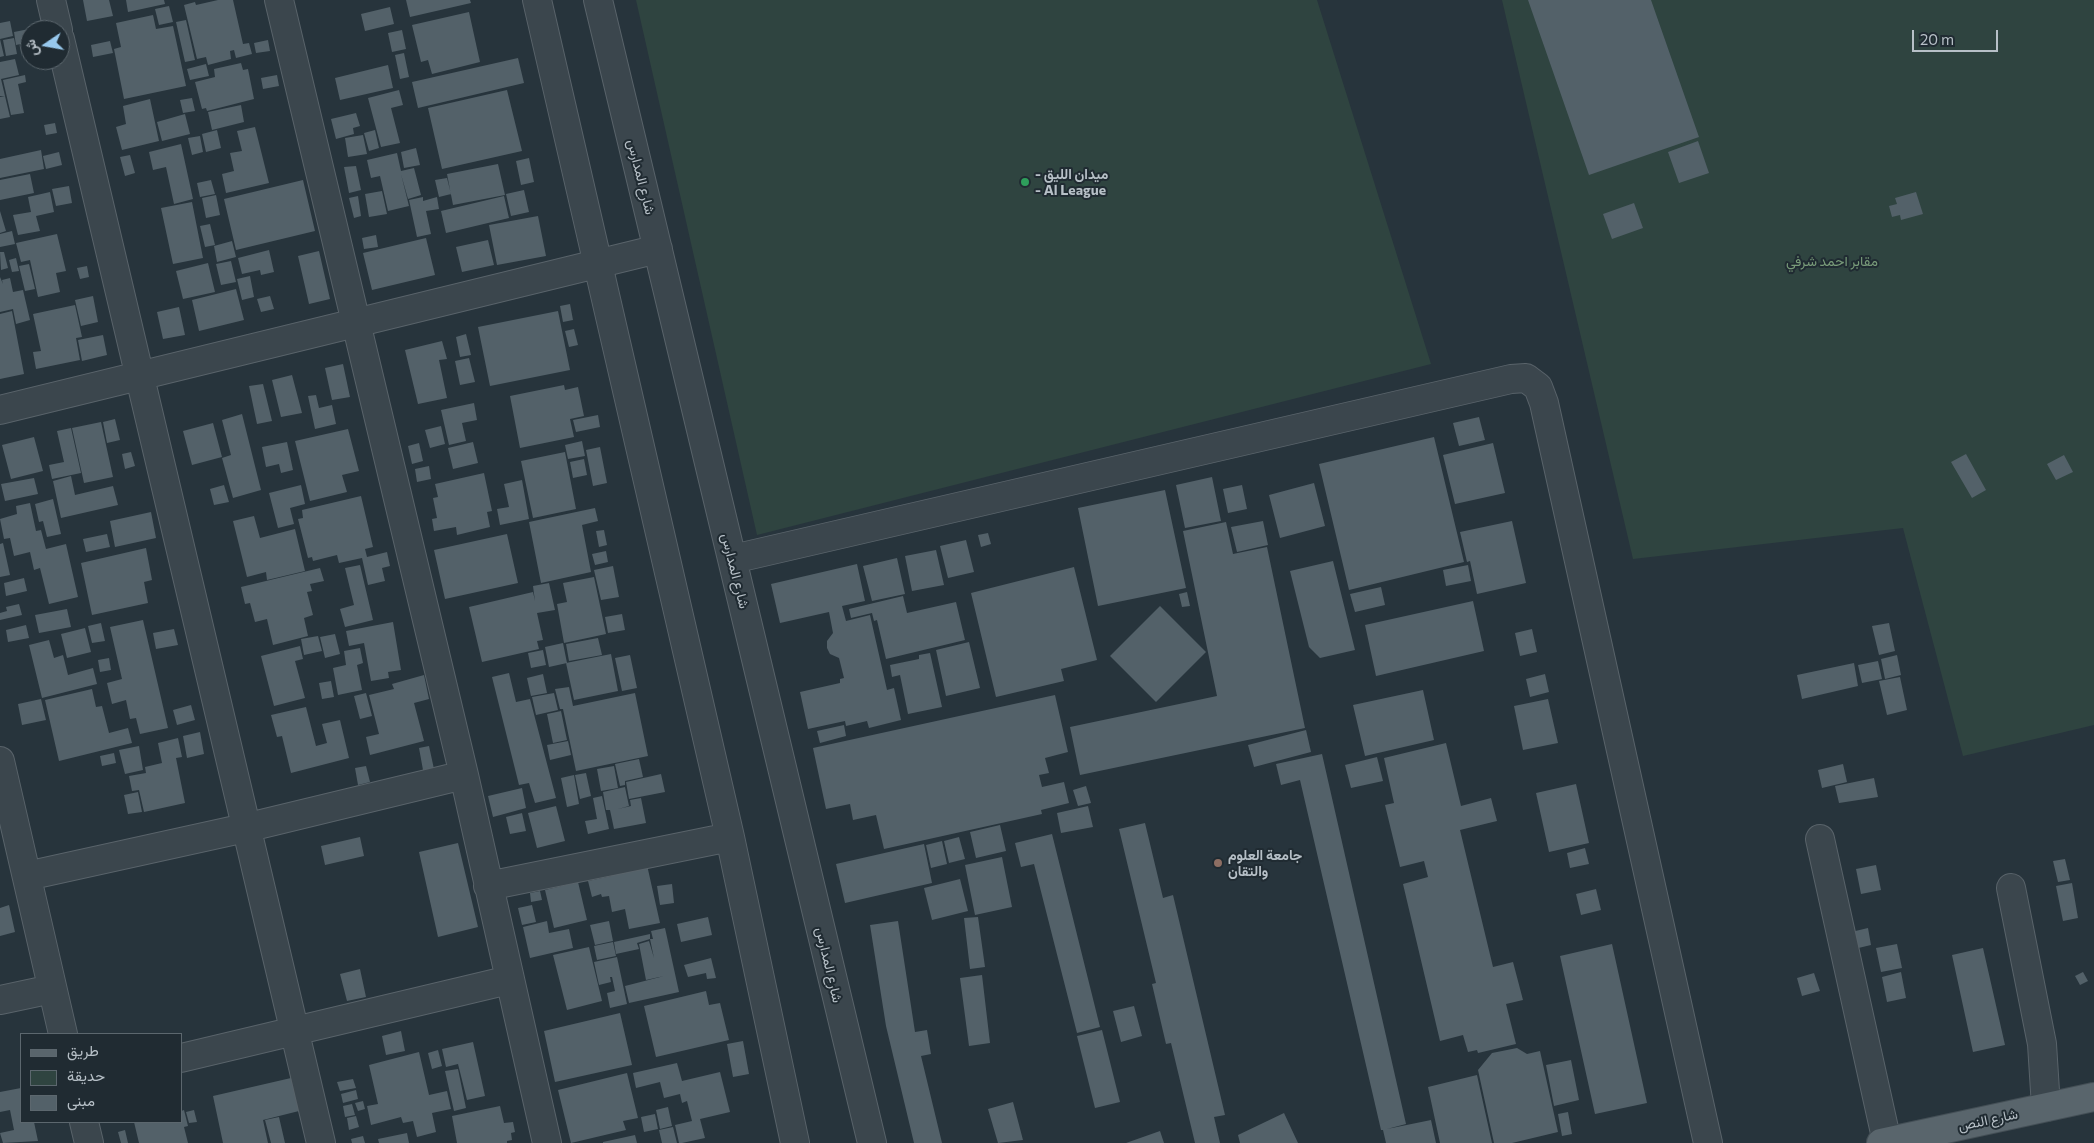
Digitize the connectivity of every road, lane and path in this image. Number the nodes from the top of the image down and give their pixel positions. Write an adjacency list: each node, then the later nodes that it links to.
1 (51, 0): 5 (street)
2 (279, 0): 9 (street)
3 (537, 0): 8 (street)
4 (598, 0): 7 (street, شارع المدارس)
5 (56, 20)
6 (67, 70): 10 (street)
7 (658, 249): 8 (street); 12 (street, شارع المدارس)
8 (598, 263): 9 (street); 16 (street)
9 (355, 324): 10 (street); 14 (street)
10 (140, 376): 11 (street); 15 (street)
11 (0, 410)
12 (732, 559): 35 (street, شارع المدارس); 36 (street)
13 (0, 761): 18 (street)
14 (464, 775): 15 (street); 19 (street)
15 (245, 828): 18 (street); 24 (street)
16 (730, 837): 19 (street); 34 (street)
17 (1820, 839): 30 (street)
18 (27, 876): 22 (street)
19 (488, 886): 21 (street)
20 (2011, 888): 28 (street)
21 (509, 980): 24 (street); 33 (street)
22 (52, 988): 23 (street); 25 (street)
23 (0, 1000)
24 (294, 1032): 26 (street); 32 (street)
25 (63, 1033)
26 (182, 1058)
27 (2094, 1098): 28 (main road, شارع النص)
28 (2046, 1107): 30 (main road, شارع النص)
29 (84, 1123): 31 (street)
30 (1884, 1142)
31 (89, 1143)
32 (320, 1143)
33 (547, 1143)
34 (794, 1143)
35 (872, 1143)
36 (1708, 1143)

